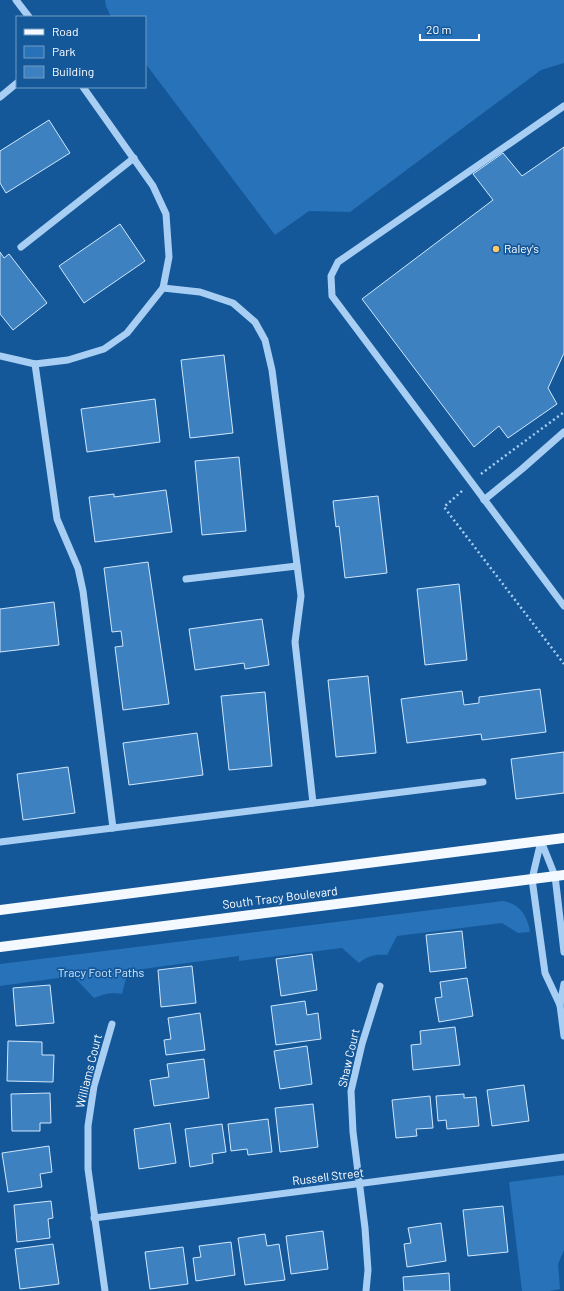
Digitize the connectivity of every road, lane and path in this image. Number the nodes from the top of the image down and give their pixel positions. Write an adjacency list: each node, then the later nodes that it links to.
1 (16, 0): 2 (street)
2 (28, 16)
3 (16, 84): 5 (street)
4 (84, 88): 7 (street)
5 (0, 97)
6 (564, 106): 13 (street)
7 (134, 158): 8 (street); 9 (street)
8 (21, 248)
9 (163, 288): 11 (street); 14 (street)
10 (0, 356): 11 (street)
11 (35, 364): 19 (street)
12 (564, 432): 13 (street)
13 (484, 500): 16 (street)
14 (297, 566): 15 (street); 18 (street)
15 (186, 579)
16 (564, 606)
17 (483, 782): 18 (street)
18 (313, 803): 19 (street)
19 (113, 828): 22 (street)
20 (564, 838): 21 (main road, South Tracy Boulevard)
21 (541, 841): 23 (street); 24 (street); 25 (main road, South Tracy Boulevard)
22 (0, 842)
23 (559, 875): 24 (main road, South Tracy Boulevard); 27 (street)
24 (532, 879): 26 (main road, South Tracy Boulevard); 30 (street)
25 (0, 910)
26 (0, 946)
27 (564, 952)
28 (564, 984): 30 (street)
29 (380, 986): 34 (street, Shaw Court)
30 (560, 1005): 32 (street)
31 (112, 1024): 35 (street, Williams Court)
32 (564, 1036)
33 (564, 1157): 34 (street, Russell Street)
34 (360, 1184): 35 (street, Russell Street); 37 (street, Shaw Court)
35 (94, 1218): 36 (street, Williams Court)
36 (105, 1291)
37 (366, 1291)

